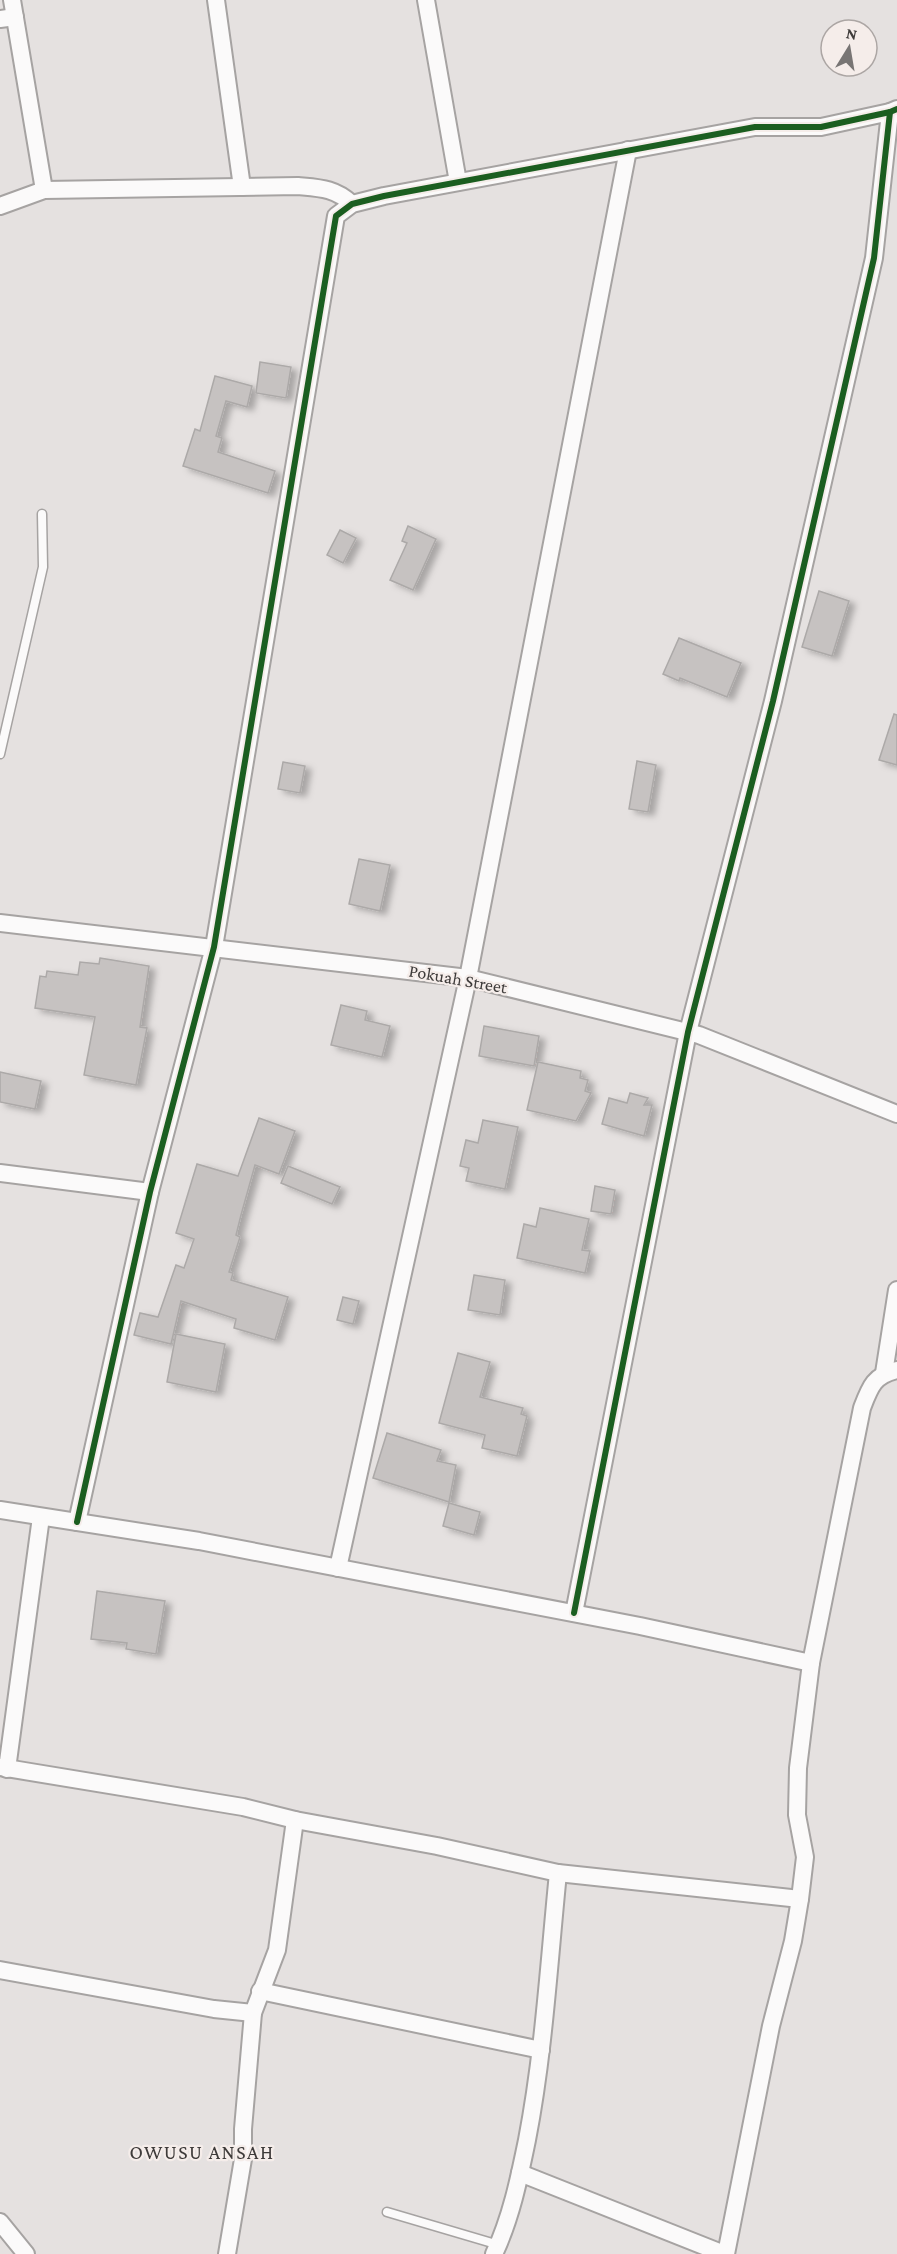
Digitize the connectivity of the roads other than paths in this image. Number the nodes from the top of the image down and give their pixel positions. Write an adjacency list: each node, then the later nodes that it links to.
1 (216, 0): 7 (street)
2 (426, 0): 6 (street)
3 (9, 12): 8 (street)
4 (894, 111): 5 (street); 16 (street)
5 (628, 150): 6 (street); 15 (street)
6 (458, 182): 9 (street)
7 (242, 187): 8 (street); 9 (street)
8 (44, 190): 10 (street)
9 (351, 204): 14 (street)
10 (0, 206)
11 (42, 514): 12 (lane)
12 (0, 754)
13 (0, 923): 14 (street, Pokuah Street)
14 (214, 947): 15 (street, Pokuah Street); 19 (street)
15 (468, 978): 16 (street, Pokuah Street); 25 (street)
16 (688, 1032): 17 (street, Pokuah Street); 26 (street)
17 (897, 1114)
18 (0, 1173): 19 (street)
19 (150, 1192): 24 (street)
20 (897, 1290): 21 (street)
21 (891, 1371): 27 (street)
22 (0, 1510): 23 (street)
23 (41, 1517): 24 (street); 28 (street)
24 (77, 1522): 25 (street)
25 (338, 1568): 26 (street)
26 (574, 1613): 27 (street)
27 (811, 1663): 31 (street)
28 (4, 1768): 29 (street)
29 (296, 1820): 30 (street); 33 (street)
30 (558, 1873): 31 (street); 35 (street)
31 (800, 1899): 42 (street)
32 (0, 1970): 34 (street)
33 (260, 1991): 34 (street); 35 (street)
34 (253, 2013): 41 (street)
35 (541, 2050): 36 (street)
36 (520, 2173): 39 (street); 42 (street)
37 (387, 2212): 39 (lane)
38 (0, 2222): 40 (street)
39 (497, 2249)
40 (26, 2254)
41 (227, 2254)
42 (725, 2254)

